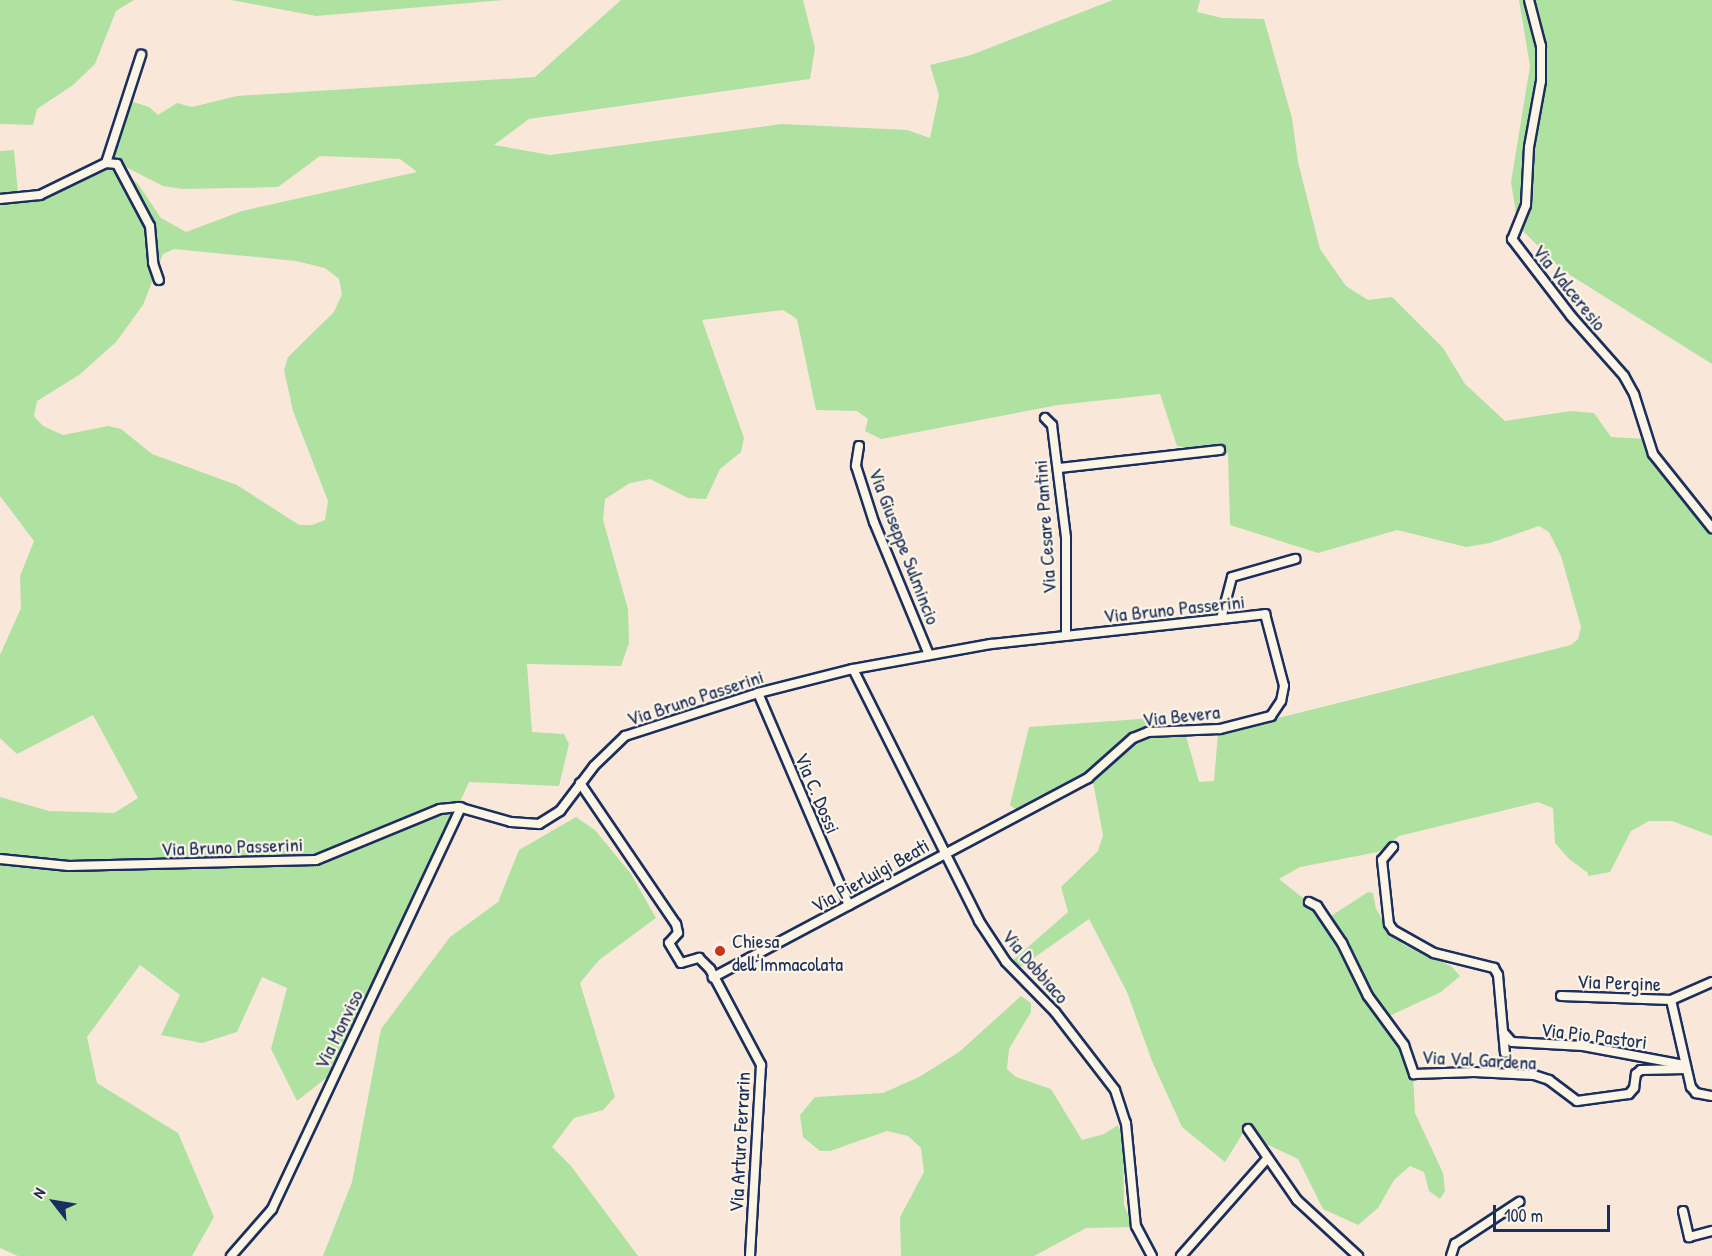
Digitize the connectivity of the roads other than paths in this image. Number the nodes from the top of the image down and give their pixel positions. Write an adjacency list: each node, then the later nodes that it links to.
1 (1529, 0): 10 (street, Via Valceresio)
2 (141, 55): 3 (street)
3 (106, 163): 4 (street); 5 (street)
4 (0, 199)
5 (159, 280)
6 (1045, 418): 9 (street, Via Cesare Pantini)
7 (859, 446): 15 (street, Via Giuseppe Sulmincio)
8 (1220, 450): 9 (street)
9 (1059, 468): 14 (street, Via Cesare Pantini)
10 (1712, 528)
11 (1295, 558): 13 (street)
12 (1265, 614): 13 (street, Via Bruno Passerini); 21 (street, Via Bevera)
13 (1221, 619): 14 (street, Via Bruno Passerini)
14 (1066, 636): 15 (street, Via Bruno Passerini)
15 (929, 655): 16 (street, Via Bruno Passerini)
16 (853, 669): 17 (street, Via Bruno Passerini); 21 (street, Via Dobbiaco)
17 (758, 693): 18 (street, Via Bruno Passerini); 24 (street, Via C. Dossi)
18 (580, 783): 19 (street, Via Bruno Passerini); 25 (street, Via Arturo Ferrarin)
19 (461, 807): 22 (street, Via Bruno Passerini); 38 (street, Via Monviso)
20 (1393, 847): 29 (street)
21 (946, 852): 24 (street, Via Pierluigi Beati); 40 (street, Via Dobbiaco)
22 (0, 859)
23 (1309, 902): 31 (street, Via Val Gardena)
24 (849, 905): 25 (street, Via Pierluigi Beati)
25 (714, 976): 39 (street, Via Arturo Ferrarin)
26 (1712, 982): 28 (street)
27 (1561, 996): 28 (street, Via Pergine)
28 (1671, 1000): 31 (street, Via Pergine)
29 (1503, 1032): 30 (street); 31 (street, Via Pio Pastori)
30 (1505, 1053)
31 (1686, 1067): 32 (street, Via Pergine)
32 (1712, 1096)
33 (1248, 1129): 34 (street)
34 (1266, 1160): 41 (street); 42 (street)
35 (1519, 1202): 43 (street)
36 (1683, 1211): 37 (street)
37 (1712, 1231)
38 (231, 1256)
39 (750, 1256)
40 (1152, 1256)
41 (1181, 1256)
42 (1358, 1256)
43 (1450, 1256)

